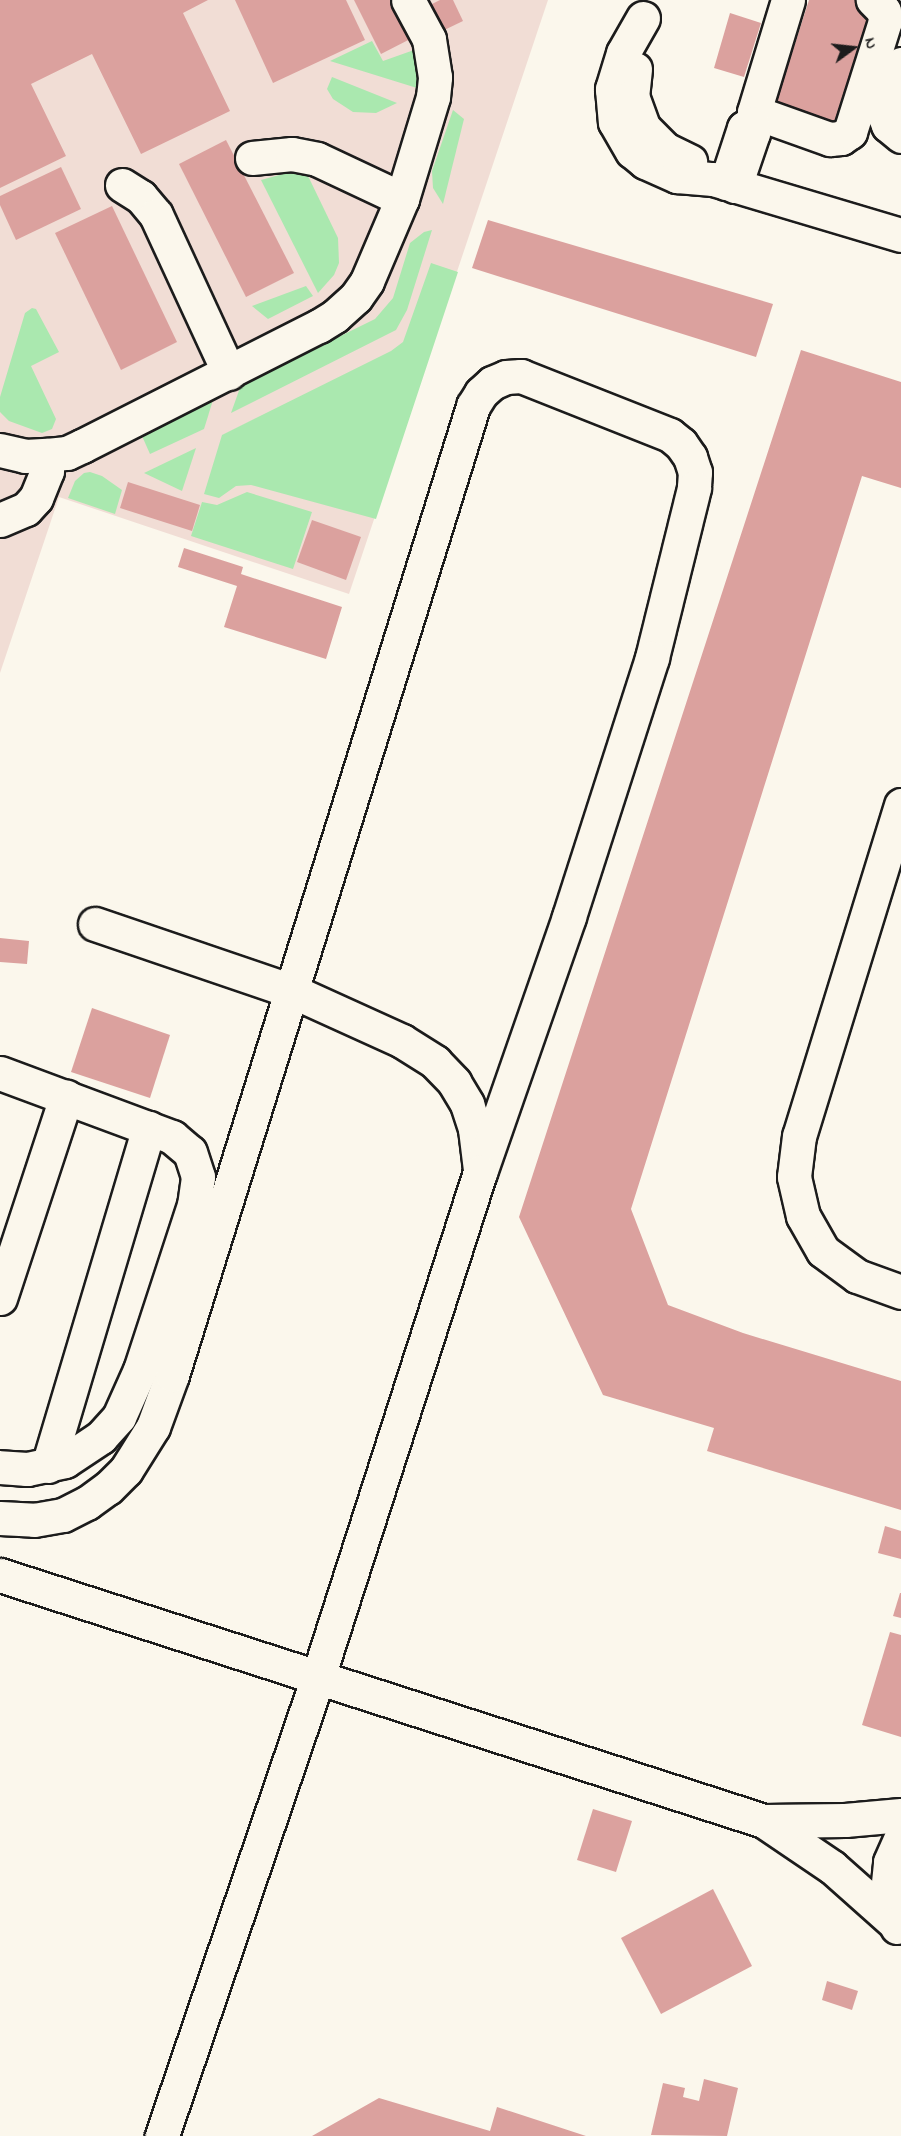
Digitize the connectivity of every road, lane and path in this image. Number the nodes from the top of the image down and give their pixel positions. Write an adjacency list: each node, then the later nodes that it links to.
1 (408, 0): 11 (street)
2 (788, 0): 6 (street)
3 (873, 0): 6 (street)
4 (646, 9): 9 (street)
5 (901, 64): 7 (street)
6 (753, 117): 9 (street)
7 (901, 136)
8 (252, 158): 11 (street)
9 (725, 182): 12 (street)
10 (122, 185): 13 (street)
11 (402, 199): 13 (street)
12 (901, 235)
13 (229, 373): 15 (street)
14 (0, 450): 15 (street)
15 (46, 455): 16 (street)
16 (0, 520)
17 (901, 805): 24 (street)
18 (94, 924): 19 (street)
19 (292, 991): 23 (street); 23 (street); 28 (street)
20 (0, 1073): 21 (street)
21 (66, 1098): 22 (street); 25 (street)
22 (149, 1128): 26 (street); 26 (street)
23 (480, 1172): 30 (street)
24 (901, 1292)
25 (0, 1298)
26 (48, 1466): 27 (street)
27 (0, 1467)
28 (0, 1518)
29 (0, 1575): 30 (street)
30 (318, 1677): 32 (street); 35 (street)
31 (901, 1815): 32 (street)
32 (764, 1821): 34 (street)
33 (901, 1837): 34 (street)
34 (898, 1928)
35 (162, 2136)

